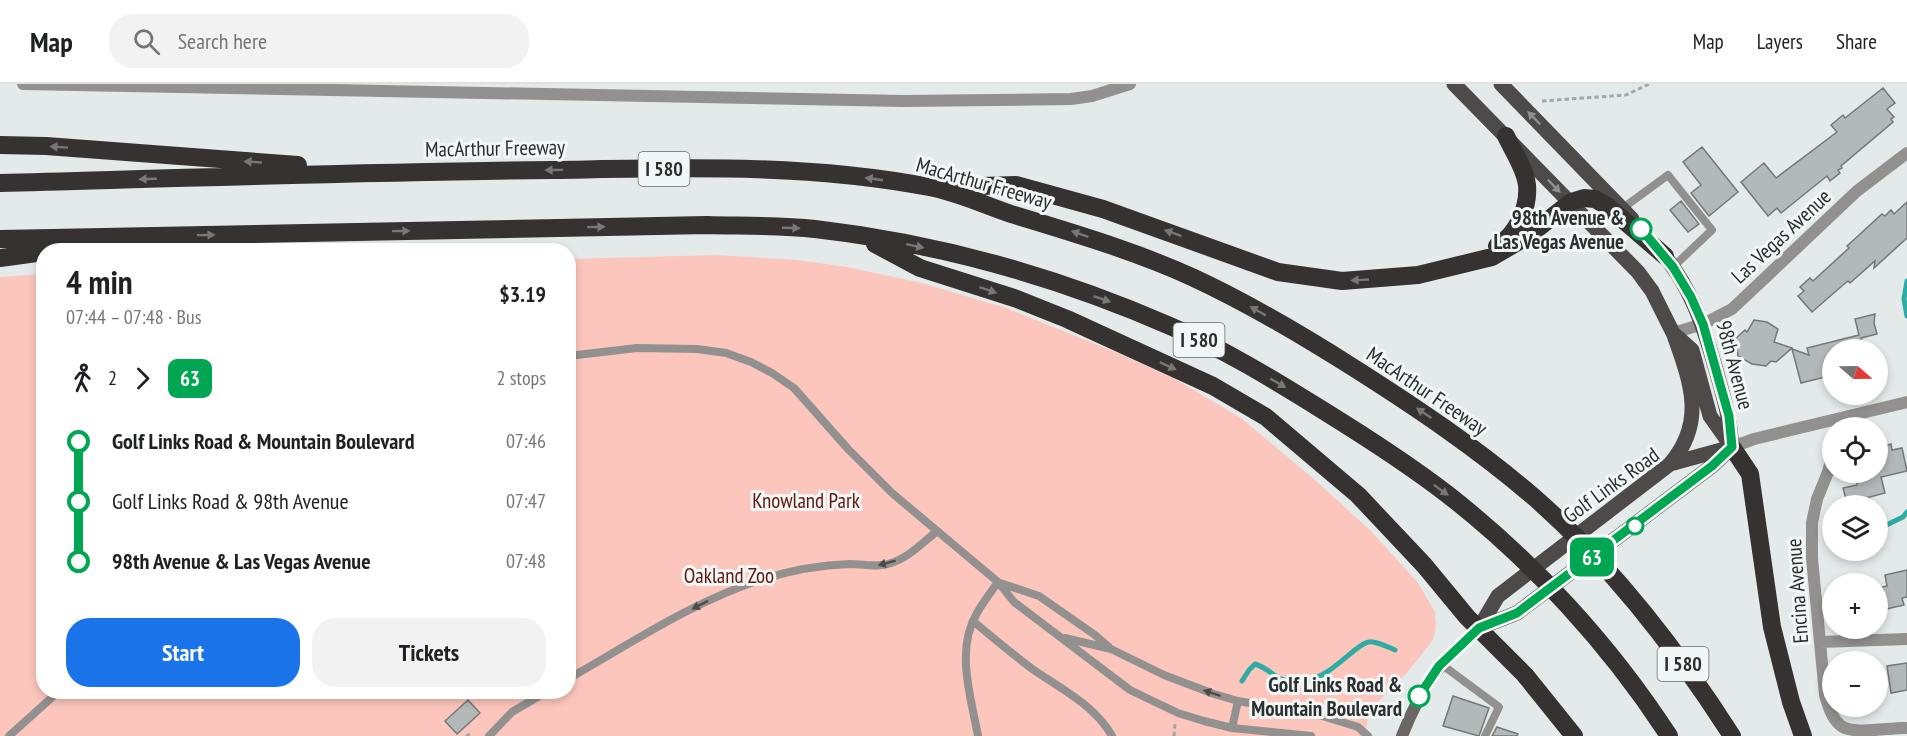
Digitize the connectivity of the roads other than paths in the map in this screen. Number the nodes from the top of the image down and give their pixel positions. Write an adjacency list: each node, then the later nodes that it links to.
1 (23, 84): 5 (street)
2 (1130, 84): 6 (street)
3 (1454, 84): 7 (main road, 98th Avenue)
4 (1501, 84): 14 (main road, 98th Avenue, one-way to 4)
5 (134, 85): 6 (street)
6 (351, 87)
7 (1506, 136): 13 (main road, 98th Avenue, one-way to 13); 21 (highway)
8 (0, 145): 10 (highway, one-way to 8)
9 (1907, 153): 23 (street, Las Vegas Avenue)
10 (395, 172): 11 (highway, MacArthur Freeway / I 580, one-way to 11); 12 (highway, MacArthur Freeway / I 580, one-way to 10)
11 (0, 183)
12 (932, 187): 21 (highway, one-way to 12); 57 (highway, MacArthur Freeway / I 580, one-way to 12)
13 (1571, 202): 21 (highway); 22 (highway); 24 (main road, 98th Avenue)
14 (1623, 208): 22 (main road, 98th Avenue); 22 (lane)
15 (147, 236): 16 (highway, I 580, one-way to 16); 17 (highway, I 580); 18 (highway)
16 (857, 236): 35 (highway, one-way to 35); 56 (highway, I 580, one-way to 56)
17 (0, 239)
18 (99, 243)
19 (36, 253): 20 (highway)
20 (0, 258)
21 (1470, 261)
22 (1669, 262): 23 (main road, 98th Avenue)
23 (1703, 324): 24 (street, Las Vegas Avenue); 29 (main road, 98th Avenue)
24 (1673, 333): 29 (main road, 98th Avenue); 30 (main road)
25 (576, 355): 32 (lane)
26 (1907, 402): 27 (street, Golf Links Road)
27 (1859, 417)
28 (1822, 427): 29 (street, Golf Links Road)
29 (1732, 447): 30 (main road, Golf Links Road); 35 (main road, Golf Links Road); 58 (highway)
30 (1670, 464): 35 (main road, Golf Links Road)
31 (1822, 483): 38 (street, Encina Avenue)
32 (936, 532): 33 (lane); 41 (lane, one-way to 41)
33 (998, 582): 34 (lane); 36 (lane); 39 (lane)
34 (973, 621): 49 (lane); 50 (lane)
35 (1479, 628): 40 (main road, Golf Links Road); 55 (highway)
36 (1059, 636): 39 (lane); 45 (lane)
37 (1907, 639): 38 (street)
38 (1820, 642): 46 (street, Encina Avenue)
39 (1111, 649): 44 (lane, one-way to 39)
40 (1441, 664): 53 (main road, Golf Links Road); 54 (lane)
41 (576, 674)
42 (50, 699): 47 (lane)
43 (534, 699): 48 (lane)
44 (1238, 701): 45 (lane); 52 (lane)
45 (1232, 728): 51 (lane)
46 (1907, 728)
47 (9, 736)
48 (489, 736)
49 (978, 736)
50 (1112, 736)
51 (1311, 736)
52 (1368, 736)
53 (1402, 736)
54 (1485, 736)
55 (1574, 736)
56 (1669, 736)
57 (1732, 736)
58 (1803, 736)

